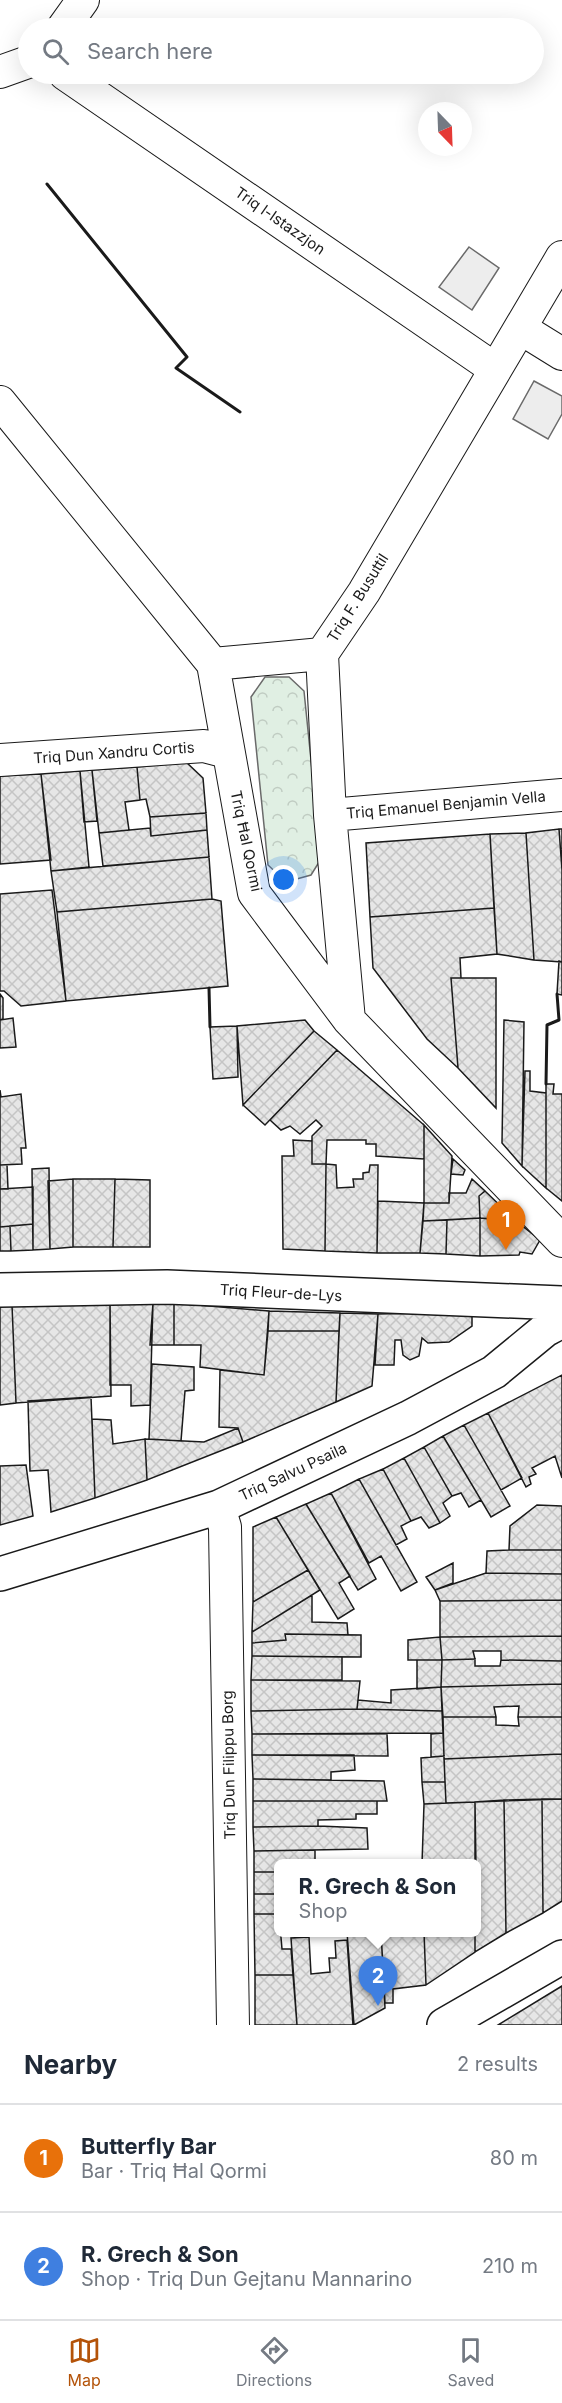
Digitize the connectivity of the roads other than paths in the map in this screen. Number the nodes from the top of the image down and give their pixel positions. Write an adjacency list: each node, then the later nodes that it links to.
1 (83, 0): 2 (street)
2 (70, 18)
3 (18, 66): 4 (street)
4 (0, 72)
5 (80, 84): 9 (street, Triq l-Istazzjon)
6 (562, 257): 7 (street, Triq F. Busuttil)
7 (520, 327): 8 (street); 9 (street, Triq F. Busuttil)
8 (562, 354)
9 (495, 369): 11 (street, Triq F. Busuttil)
10 (0, 402): 12 (street)
11 (322, 654): 12 (street); 16 (street, Triq F. Busuttil)
12 (213, 664): 13 (street, Triq Ħal Qormi)
13 (227, 752): 14 (street, Triq Dun Xandru Cortis); 17 (street, Triq Ħal Qormi)
14 (0, 760)
15 (562, 795): 16 (street, Triq Emanuel Benjamin Vella)
16 (330, 815): 17 (street, Triq F. Busuttil)
17 (349, 1020): 18 (street, Triq Ħal Qormi)
18 (562, 1241)
19 (0, 1290): 20 (main road, Triq Fleur-de-Lys)
20 (562, 1303)
21 (562, 1321): 22 (main road, Triq Salvu Psaila)
22 (219, 1506): 23 (main road, Triq Salvu Psaila); 25 (street, Triq Dun Filippu Borg)
23 (0, 1574)
24 (562, 1957): 26 (main road)
25 (233, 2025)
26 (444, 2025)

